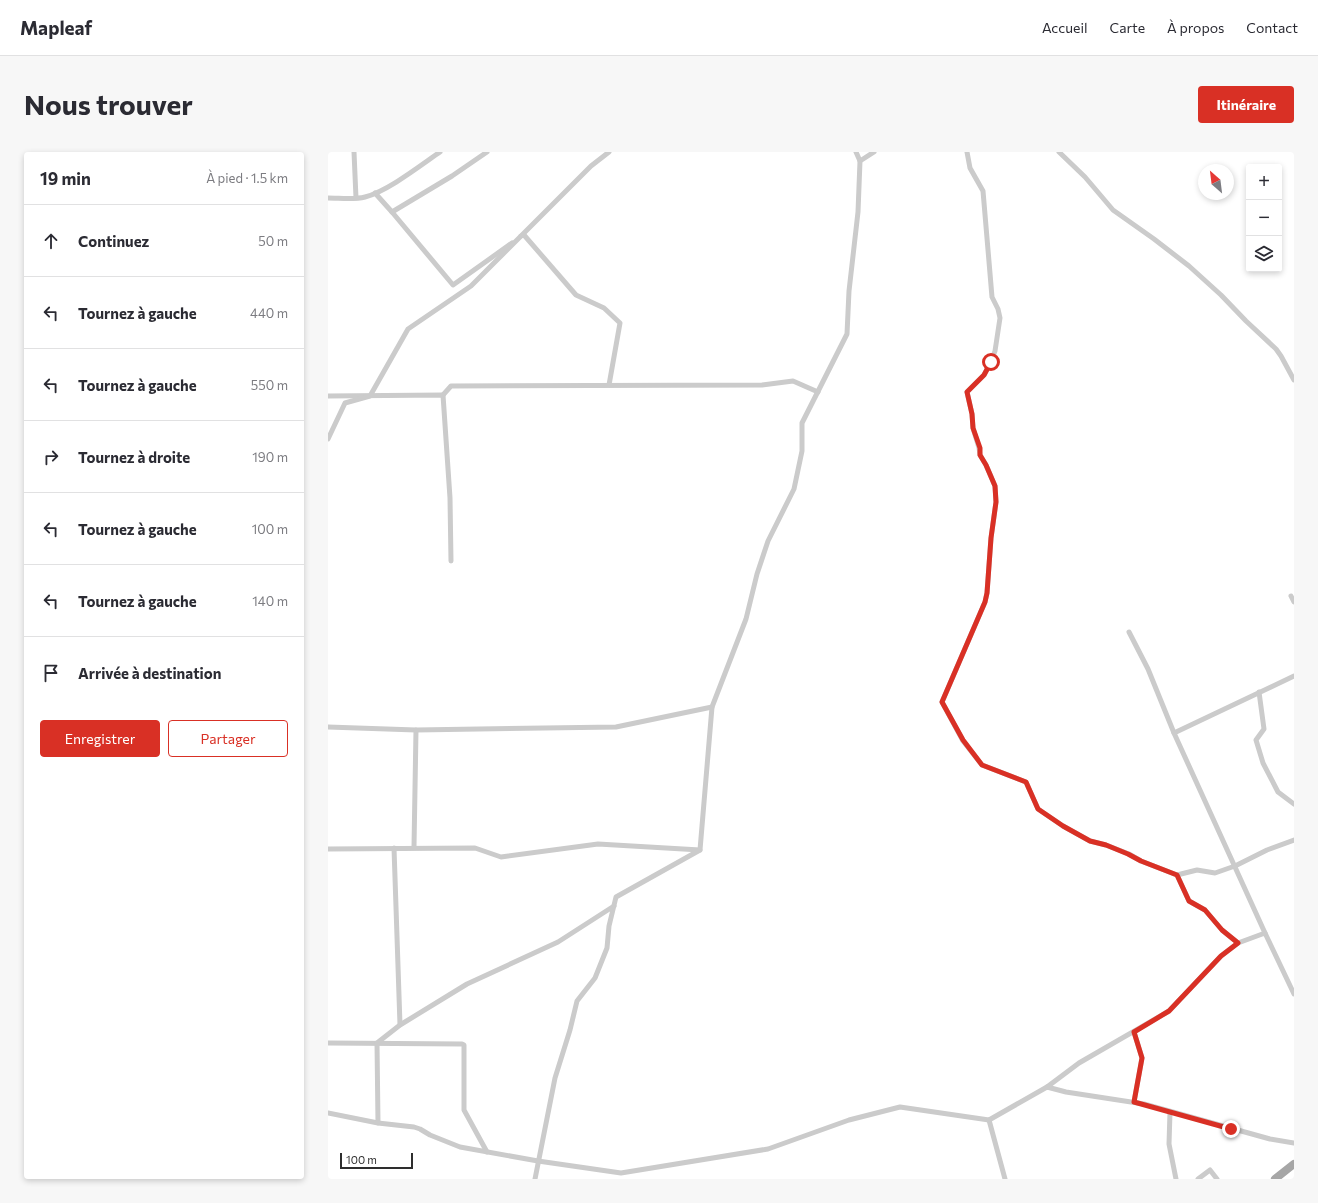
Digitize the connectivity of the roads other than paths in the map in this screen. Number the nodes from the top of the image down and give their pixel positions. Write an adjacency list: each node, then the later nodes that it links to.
1 (354, 152): 12 (street)
2 (440, 152): 10 (street)
3 (486, 152): 13 (street)
4 (609, 152): 14 (street)
5 (856, 152): 9 (street)
6 (874, 152): 9 (street)
7 (967, 152): 39 (street)
8 (1059, 152): 15 (street)
9 (860, 161): 17 (street)
10 (375, 193): 12 (street); 13 (street)
11 (328, 198): 12 (street)
12 (356, 198)
13 (392, 212): 14 (street)
14 (524, 235): 16 (street); 20 (street)
15 (1294, 380)
16 (609, 385): 17 (street); 18 (street)
17 (818, 392): 28 (street)
18 (442, 395): 20 (street); 22 (street)
19 (328, 396): 20 (street)
20 (370, 396): 21 (street)
21 (328, 439)
22 (451, 561)
23 (1291, 596): 24 (street)
24 (1294, 602)
25 (1129, 632): 31 (street)
26 (1294, 676): 27 (street)
27 (1259, 692): 31 (street); 32 (street)
28 (712, 707): 30 (street); 37 (street)
29 (328, 727): 30 (street)
30 (416, 730): 34 (street)
31 (1174, 733): 38 (street)
32 (1294, 804)
33 (1294, 840): 38 (street)
34 (414, 847): 35 (street); 37 (street)
35 (394, 848): 36 (street); 44 (street)
36 (328, 849)
37 (700, 850): 40 (street)
38 (1235, 866): 39 (street); 41 (street)
39 (1177, 875): 42 (street)
40 (614, 906): 44 (street); 56 (street)
41 (1265, 933): 42 (street); 43 (street)
42 (1238, 943): 45 (street)
43 (1294, 994)
44 (400, 1025): 47 (street)
45 (1134, 1032): 48 (street); 49 (street)
46 (328, 1043): 47 (street)
47 (377, 1043): 53 (street); 55 (street)
48 (1046, 1087): 49 (street); 52 (street)
49 (1134, 1102): 50 (street)
50 (1170, 1112): 54 (street); 60 (street)
51 (328, 1113): 53 (street)
52 (989, 1120): 56 (street); 59 (street)
53 (378, 1123): 55 (street)
54 (1294, 1143)
55 (487, 1152): 56 (street)
56 (538, 1161): 58 (street)
57 (1293, 1166): 63 (main road)
58 (535, 1179)
59 (1005, 1179)
60 (1176, 1179)
61 (1198, 1179): 62 (street)
62 (1217, 1179)
63 (1275, 1179)

